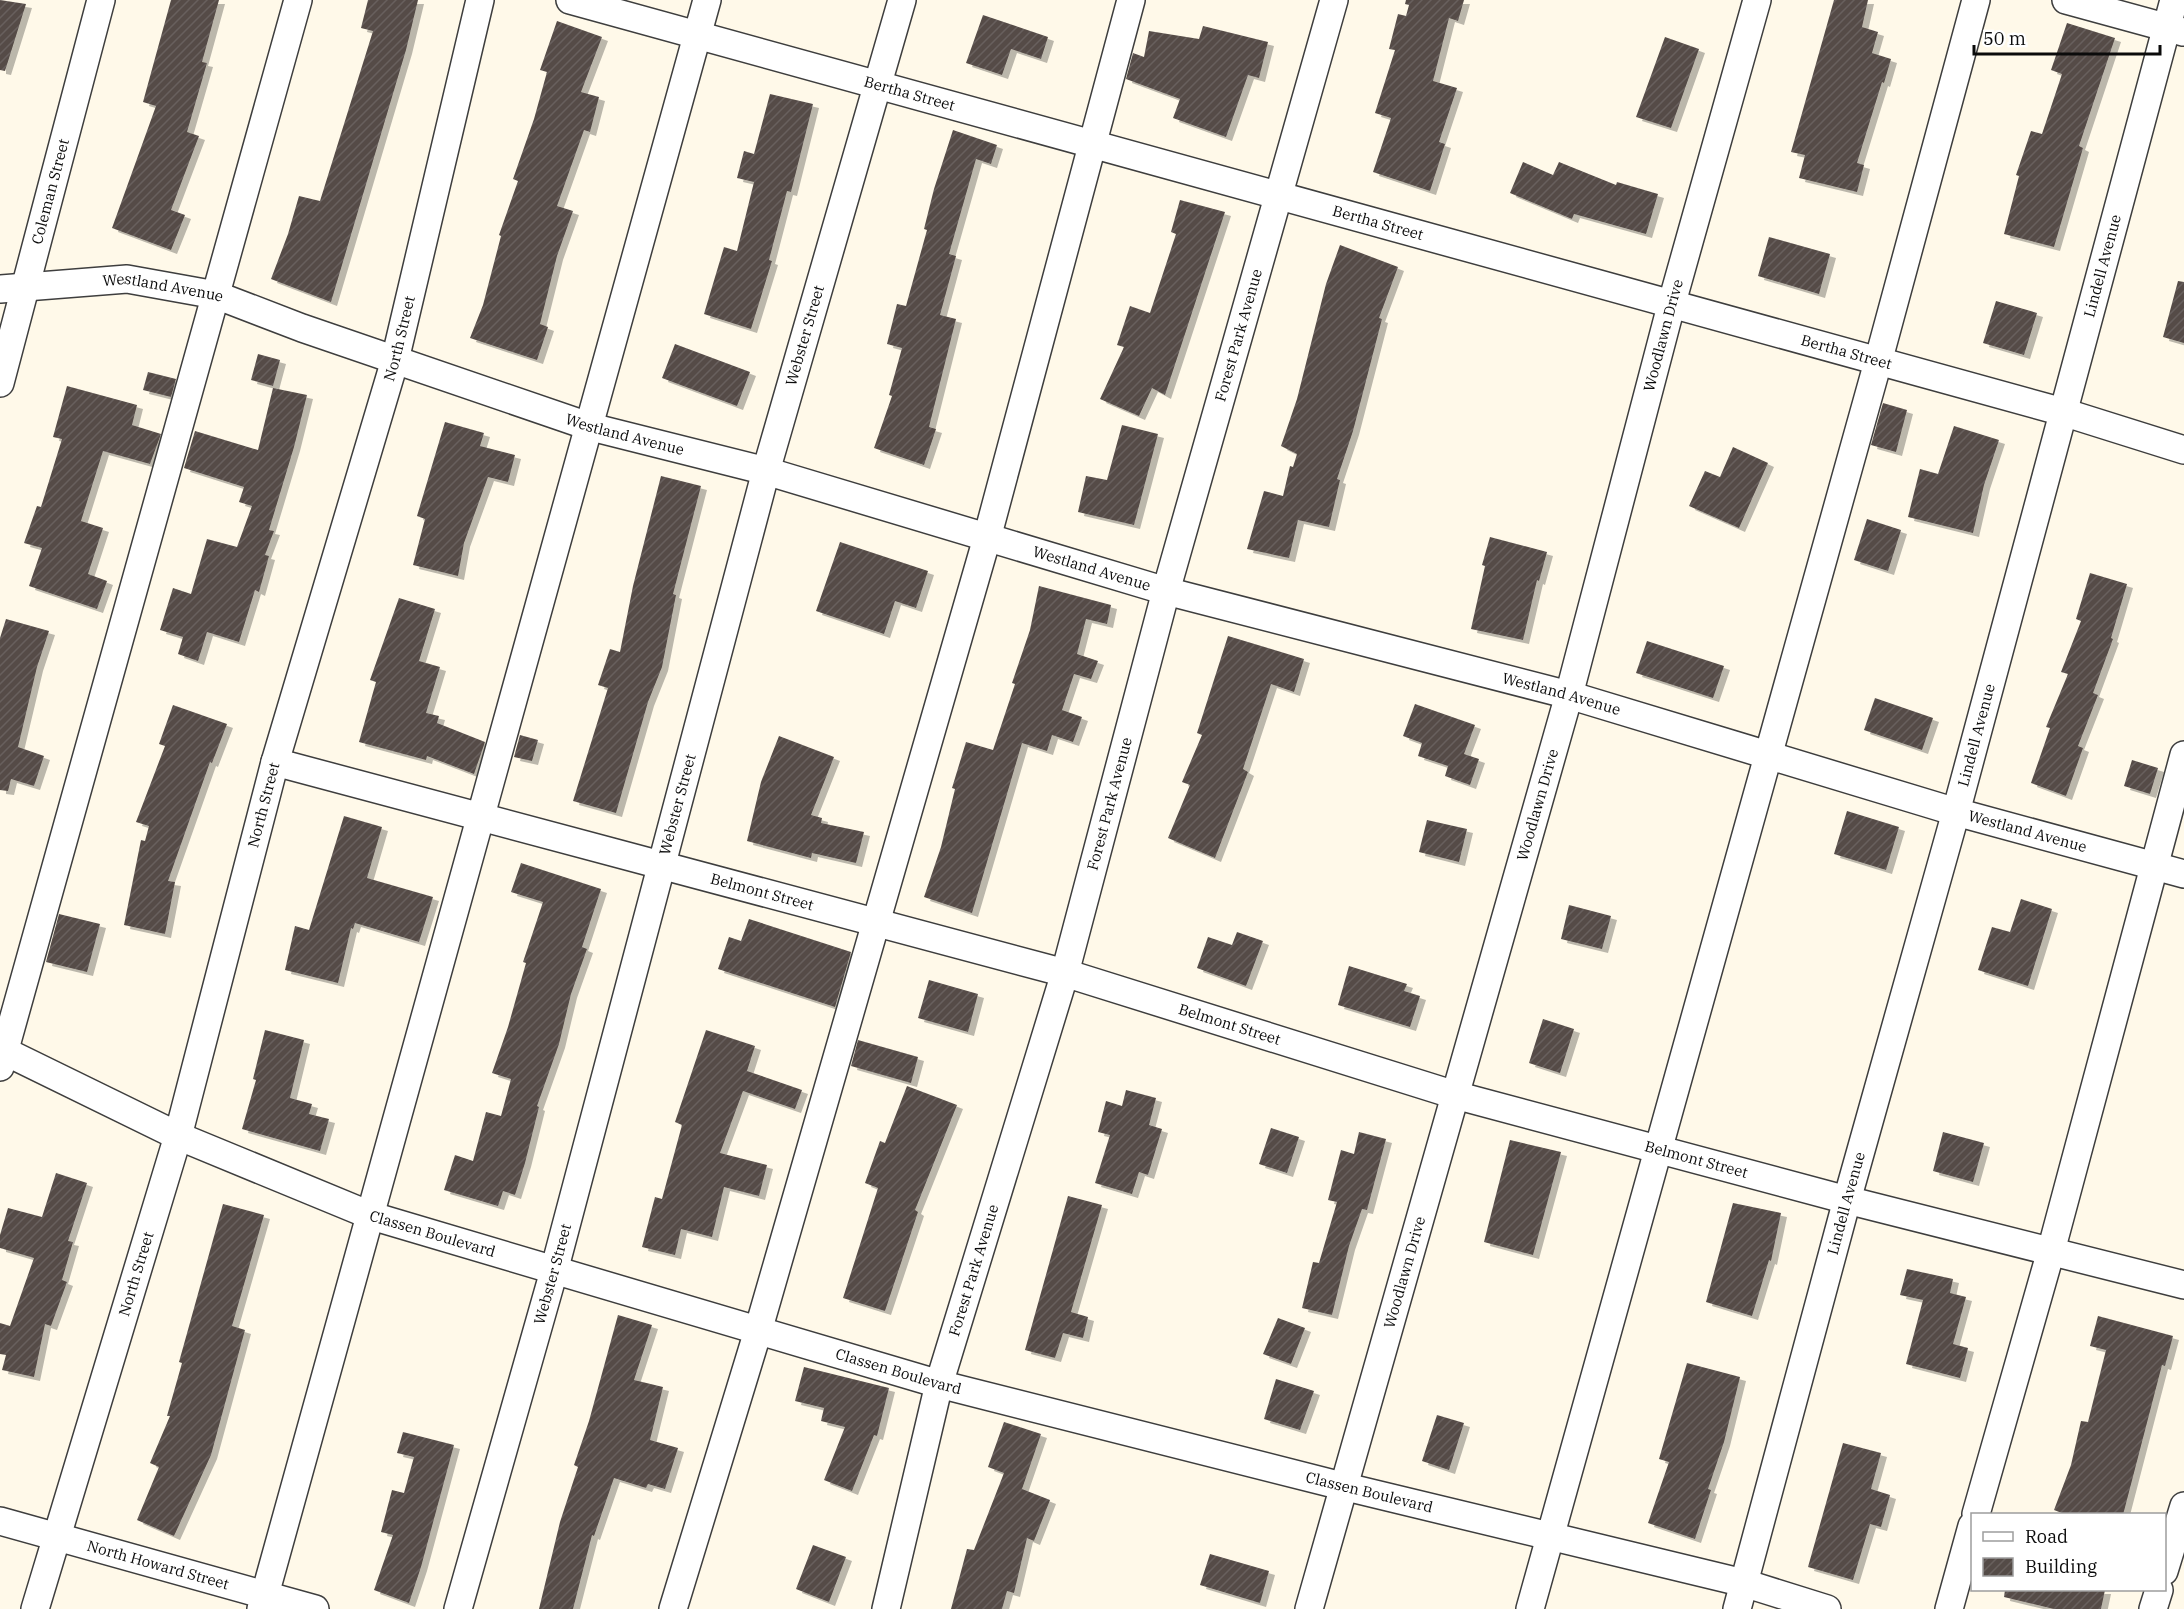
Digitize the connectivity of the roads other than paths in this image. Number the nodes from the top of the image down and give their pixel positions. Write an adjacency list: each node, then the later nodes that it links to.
1 (101, 0): 18 (street, Coleman Street)
2 (298, 0): 20 (street)
3 (480, 0): 22 (street, North Street)
4 (570, 0): 14 (street, Bertha Street)
5 (708, 0): 14 (street)
6 (902, 0): 15 (street, Webster Street)
7 (1131, 0): 16 (street)
8 (1334, 0): 17 (street, Forest Park Avenue)
9 (1757, 0): 21 (street, Woodlawn Drive)
10 (1976, 0): 23 (street)
11 (2066, 0): 13 (street)
12 (2174, 0): 13 (street, Lindell Avenue)
13 (2175, 30): 25 (street, Lindell Avenue)
14 (697, 36): 15 (street, Bertha Street); 26 (street)
15 (876, 86): 16 (street, Bertha Street); 28 (street, Webster Street)
16 (1090, 144): 17 (street, Bertha Street); 29 (street)
17 (1280, 195): 21 (street, Bertha Street); 30 (street, Forest Park Avenue)
18 (27, 288): 19 (street, Westland Avenue); 20 (street, Westland Avenue); 24 (street, Coleman Street)
19 (0, 289)
20 (216, 295): 22 (street, Westland Avenue); 42 (street)
21 (1671, 306): 23 (street, Bertha Street); 31 (street, Woodlawn Drive)
22 (394, 360): 26 (street, Westland Avenue); 34 (street, North Street)
23 (1878, 362): 25 (street, Bertha Street); 32 (street)
24 (0, 383)
25 (2063, 412): 27 (street, Bertha Street); 35 (street, Lindell Avenue)
26 (591, 427): 28 (street, Westland Avenue); 36 (street)
27 (2184, 450)
28 (766, 471): 29 (street, Westland Avenue); 38 (street, Webster Street)
29 (987, 538): 30 (street, Westland Avenue); 40 (street)
30 (1166, 591): 31 (street, Westland Avenue); 41 (street, Forest Park Avenue)
31 (1569, 695): 32 (street, Westland Avenue); 43 (street, Woodlawn Drive)
32 (1767, 755): 35 (street, Westland Avenue); 45 (street)
33 (2184, 755): 37 (street)
34 (275, 762): 36 (street, Belmont Street); 44 (street, North Street)
35 (1956, 812): 37 (street, Westland Avenue); 46 (street, Lindell Avenue)
36 (480, 818): 38 (street, Belmont Street); 47 (street)
37 (2153, 865): 39 (street, Westland Avenue); 48 (street)
38 (663, 868): 40 (street, Belmont Street); 49 (street, Webster Street)
39 (2184, 874)
40 (874, 923): 41 (street, Belmont Street); 51 (street)
41 (1065, 973): 43 (street, Belmont Street); 52 (street, Forest Park Avenue)
42 (1, 1056): 44 (street, Classen Boulevard)
43 (1455, 1095): 45 (street, Belmont Street); 53 (street, Woodlawn Drive)
44 (178, 1136): 47 (street, Classen Boulevard); 58 (street, North Street)
45 (1656, 1149): 46 (street, Belmont Street); 59 (street)
46 (1847, 1200): 48 (street, Belmont Street); 61 (street, Lindell Avenue)
47 (372, 1216): 49 (street, Classen Boulevard); 63 (street)
48 (2051, 1251): 50 (street, Belmont Street); 55 (street)
49 (554, 1271): 51 (street, Classen Boulevard); 66 (street, Webster Street)
50 (2184, 1285)
51 (758, 1331): 52 (street, Classen Boulevard); 67 (street)
52 (939, 1384): 53 (street, Classen Boulevard); 68 (street, Forest Park Avenue)
53 (1342, 1486): 59 (street, Classen Boulevard); 69 (street, Woodlawn Drive)
54 (2184, 1506): 60 (street)
55 (1977, 1513)
56 (0, 1521): 58 (street, North Howard Street)
57 (1971, 1530): 73 (street)
58 (55, 1536): 63 (street, North Howard Street); 64 (street, North Street)
59 (1550, 1536): 61 (street, Classen Boulevard); 70 (street)
60 (2166, 1564)
61 (1744, 1583): 71 (street, Lindell Avenue); 72 (street, Classen Boulevard)
62 (2159, 1591): 74 (street)
63 (263, 1602): 65 (street, North Howard Street)
64 (35, 1609)
65 (315, 1609)
66 (458, 1609)
67 (673, 1609)
68 (886, 1609)
69 (1310, 1609)
70 (1530, 1609)
71 (1737, 1609)
72 (1827, 1609)
73 (1949, 1609)
74 (2153, 1609)

